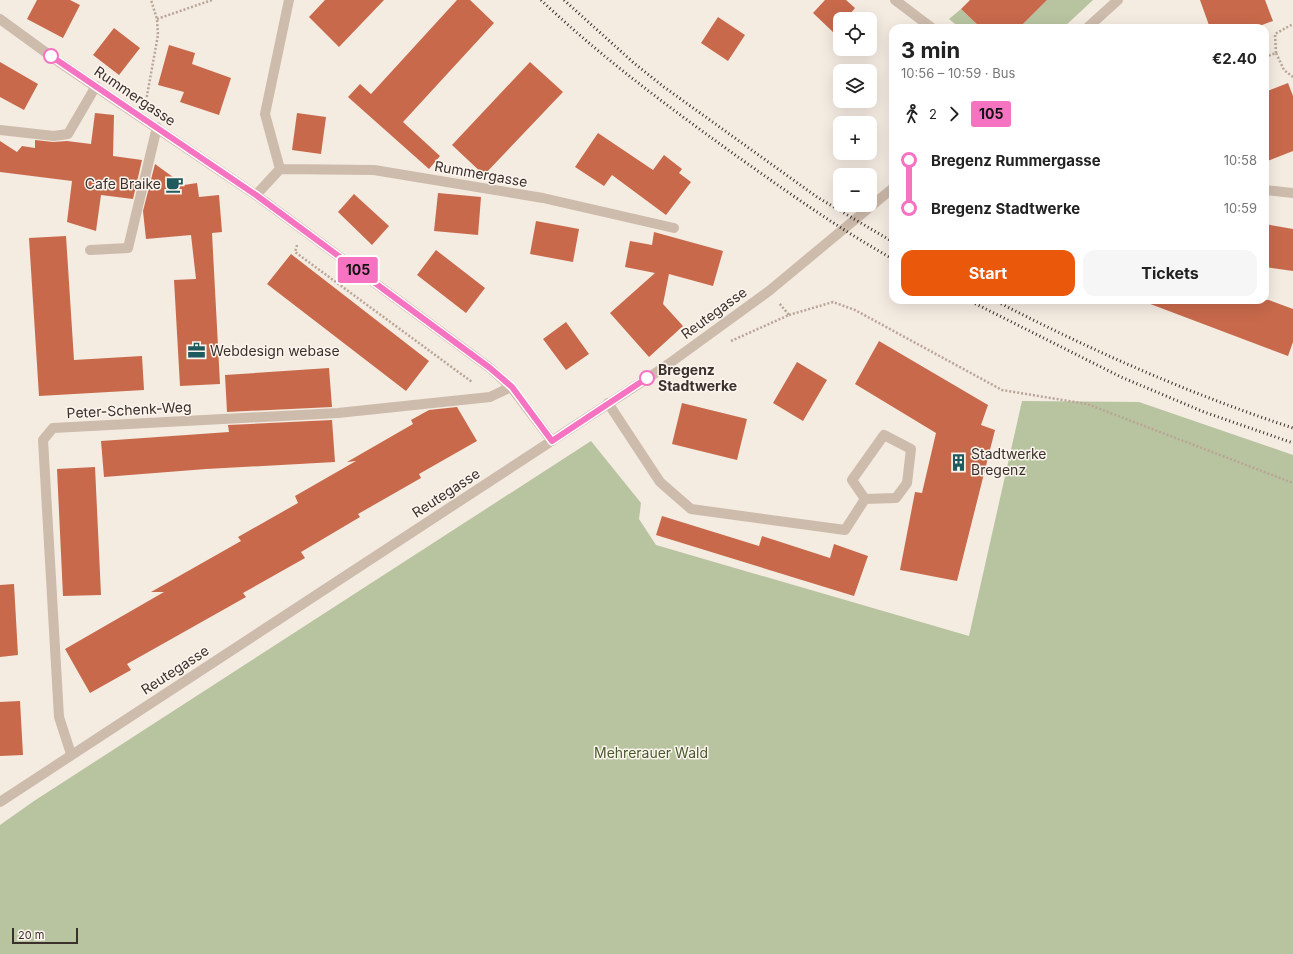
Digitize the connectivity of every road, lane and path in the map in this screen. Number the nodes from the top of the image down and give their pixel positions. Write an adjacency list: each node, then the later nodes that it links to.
1 (151, 0): 9 (path)
2 (195, 0): 7 (path)
3 (212, 0): 7 (path)
4 (289, 0): 20 (street)
5 (1118, 0): 11 (street)
6 (900, 1): 10 (street)
7 (197, 5): 9 (path)
8 (0, 19): 16 (street, Rummergasse)
9 (157, 19): 17 (path)
10 (927, 24)
11 (1091, 24)
12 (1293, 24): 13 (path)
13 (1276, 53): 14 (path); 15 (path)
14 (1269, 56)
15 (1293, 77)
16 (96, 86): 17 (street, Rummergasse); 19 (street)
17 (144, 118): 18 (street, Rummergasse)
18 (157, 127): 24 (street, Rummergasse); 27 (street)
19 (0, 130)
20 (280, 169): 24 (street); 26 (street, Rummergasse)
21 (1269, 190): 23 (street)
22 (889, 191): 31 (street, Reutegasse)
23 (1293, 193)
24 (256, 195): 25 (street, Rummergasse)
25 (300, 227): 29 (street, Rummergasse); 30 (path)
26 (674, 228)
27 (90, 250)
28 (789, 315): 33 (path)
29 (512, 387): 30 (street, Peter-Schenk-Weg); 32 (street, Rummergasse)
30 (490, 397): 35 (street, Peter-Schenk-Weg)
31 (608, 403): 32 (street, Reutegasse); 34 (street)
32 (552, 441): 35 (street, Reutegasse)
33 (1293, 482)
34 (865, 499): 34 (street)
35 (71, 754): 36 (street, Reutegasse)
36 (0, 802)

